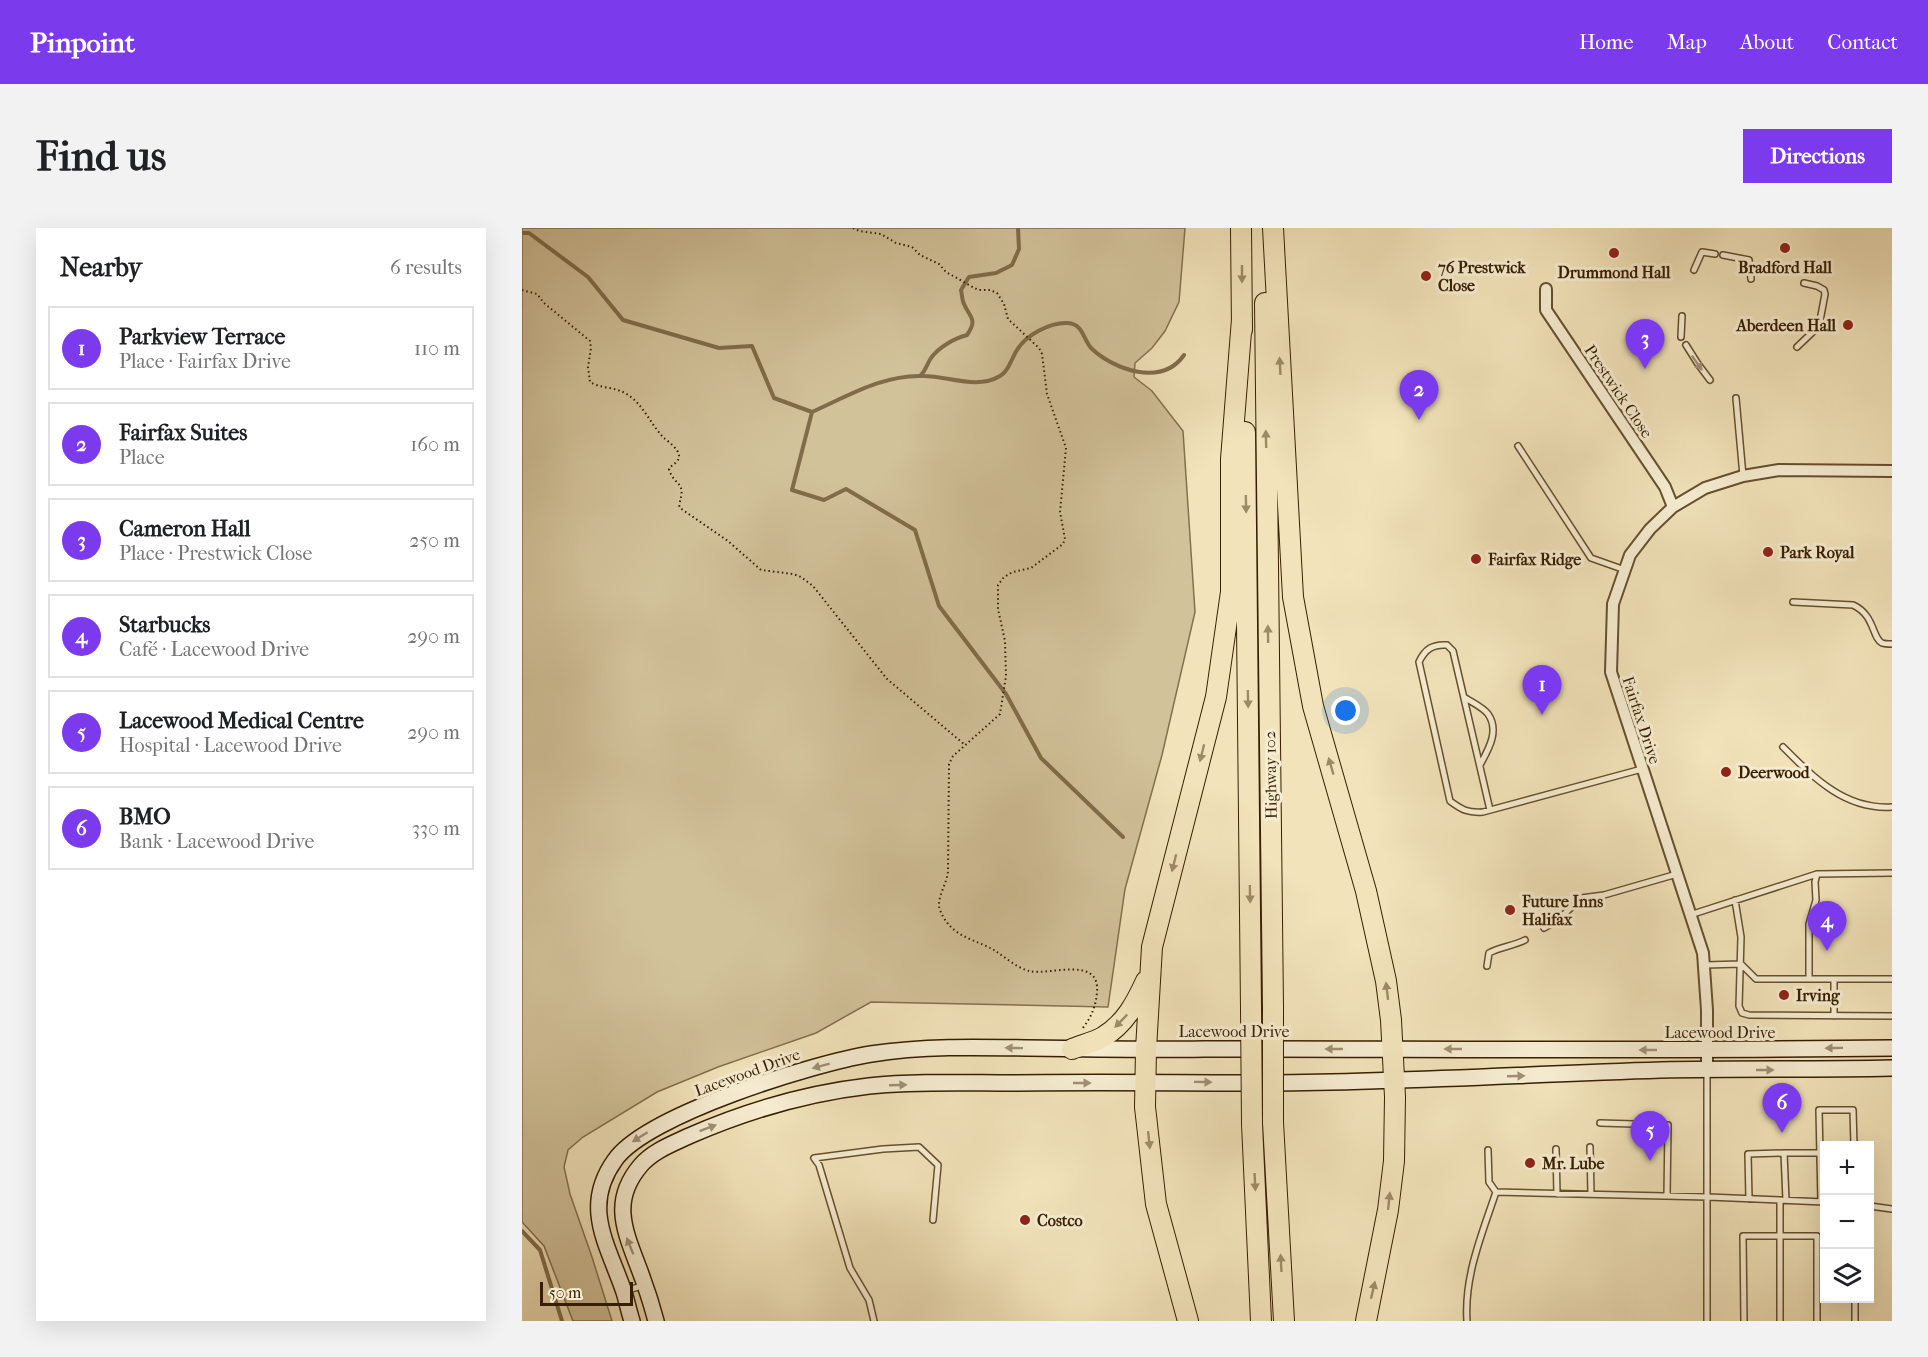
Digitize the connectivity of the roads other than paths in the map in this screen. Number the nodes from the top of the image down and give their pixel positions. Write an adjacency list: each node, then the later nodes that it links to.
1 (1241, 228): 11 (highway, Highway 102, one-way to 11)
2 (1264, 228): 83 (highway, Highway 102, one-way to 2, bridge)
3 (1273, 228): 49 (highway, one-way to 3)
4 (1715, 254): 6 (lane)
5 (1723, 255): 7 (lane)
6 (1694, 270)
7 (1751, 279)
8 (1804, 283): 14 (lane)
9 (1546, 289): 20 (street, Prestwick Close)
10 (1682, 316): 12 (lane)
11 (1242, 319): 40 (highway, one-way to 40); 82 (highway, Highway 102, one-way to 82, bridge)
12 (1681, 337)
13 (1686, 345): 15 (lane, one-way to 15)
14 (1797, 347)
15 (1710, 380)
16 (1736, 398): 19 (lane)
17 (1518, 446): 21 (lane)
18 (1892, 471): 19 (street, Fairfax Drive)
19 (1743, 476): 20 (street, Fairfax Drive)
20 (1673, 507): 21 (street, Fairfax Drive)
21 (1624, 570): 27 (street, Fairfax Drive)
22 (1793, 602): 23 (lane)
23 (1892, 644)
24 (1464, 698): 26 (lane); 26 (lane); 29 (lane)
25 (1783, 747): 28 (lane)
26 (1480, 765): 29 (lane)
27 (1642, 769): 29 (lane); 31 (street, Fairfax Drive)
28 (1892, 807)
29 (1490, 810)
30 (1892, 873): 32 (lane)
31 (1677, 874): 34 (street, Fairfax Drive); 35 (lane)
32 (1817, 874): 33 (lane); 41 (lane)
33 (1735, 900): 34 (lane); 37 (lane)
34 (1690, 915): 38 (street, Fairfax Drive)
35 (1544, 928)
36 (1525, 940): 39 (lane)
37 (1741, 964): 38 (lane); 41 (lane); 44 (lane)
38 (1705, 965): 50 (street, Fairfax Drive)
39 (1487, 966)
40 (1150, 973): 46 (highway, one-way to 46); 48 (highway)
41 (1809, 978): 42 (lane)
42 (1834, 979): 43 (lane); 44 (lane)
43 (1892, 979)
44 (1834, 1016): 45 (lane)
45 (1892, 1016)
46 (1068, 1048): 48 (main road, Lacewood Drive); 76 (main road, Lacewood Drive, one-way to 76)
47 (1892, 1048): 50 (main road, Lacewood Drive, one-way to 50)
48 (1146, 1049): 49 (main road, Lacewood Drive, one-way to 48); 54 (highway)
49 (1393, 1049): 50 (main road, Lacewood Drive, one-way to 49); 53 (highway)
50 (1707, 1050): 52 (street, Fairfax Drive)
51 (1892, 1068): 52 (main road, one-way to 51)
52 (1707, 1070): 53 (main road, one-way to 52); 66 (lane)
53 (1394, 1079): 54 (main road, one-way to 53); 84 (highway, one-way to 53)
54 (1145, 1082): 75 (main road, one-way to 54); 81 (highway, one-way to 81)
55 (1600, 1123): 65 (lane)
56 (1854, 1141): 61 (lane)
57 (1590, 1147): 64 (lane)
58 (1556, 1149): 63 (lane)
59 (1488, 1150): 62 (lane)
60 (1784, 1153): 61 (lane); 67 (lane); 68 (lane)
61 (1820, 1153)
62 (1496, 1192): 63 (lane); 85 (lane)
63 (1557, 1194): 64 (lane)
64 (1591, 1194): 65 (lane)
65 (1667, 1196): 66 (lane)
66 (1708, 1197): 67 (lane); 86 (lane)
67 (1749, 1198): 68 (lane)
68 (1783, 1200): 69 (lane); 73 (lane)
69 (1820, 1202)
70 (1874, 1207): 71 (lane)
71 (1892, 1209)
72 (933, 1220): 80 (lane)
73 (1780, 1236): 74 (lane); 87 (lane); 88 (lane)
74 (1817, 1255): 89 (lane)
75 (645, 1285): 76 (lane); 79 (main road)
76 (623, 1291): 78 (main road)
77 (1856, 1303): 90 (lane)
78 (632, 1321)
79 (656, 1321)
80 (874, 1321)
81 (1188, 1321)
82 (1261, 1321)
83 (1284, 1321)
84 (1366, 1321)
85 (1467, 1321)
86 (1707, 1321)
87 (1744, 1321)
88 (1780, 1321)
89 (1817, 1321)
90 (1856, 1321)

